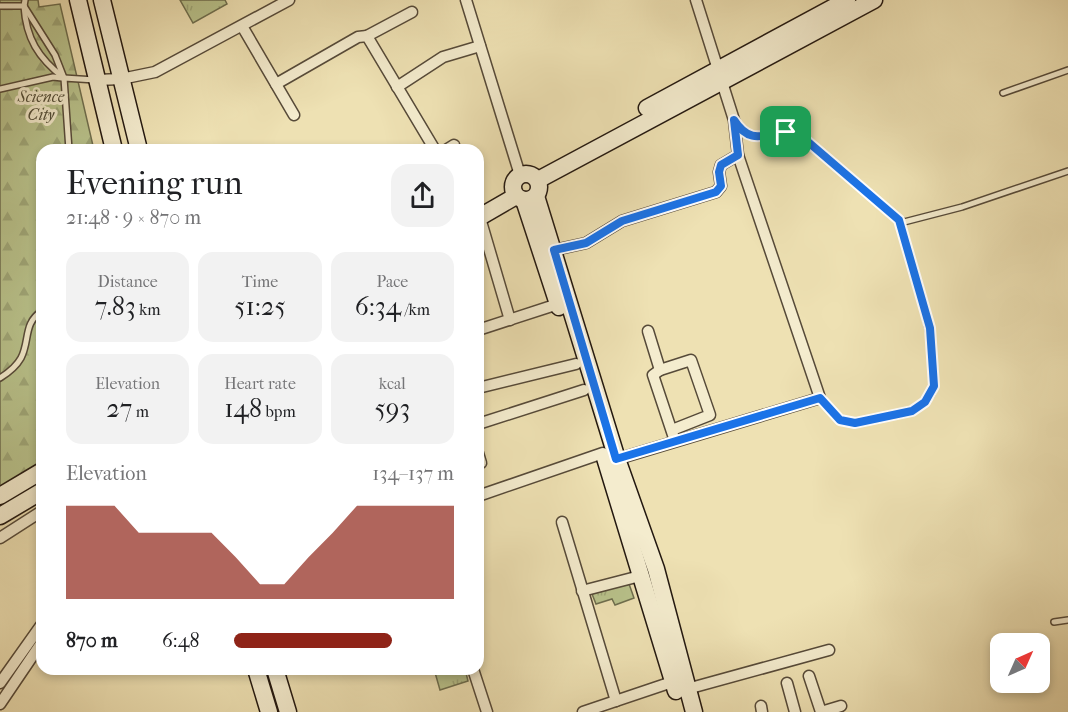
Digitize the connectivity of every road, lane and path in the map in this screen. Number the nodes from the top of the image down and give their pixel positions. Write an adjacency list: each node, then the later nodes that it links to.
1 (78, 0): 18 (street)
2 (102, 0): 17 (street)
3 (289, 0): 11 (street)
4 (466, 0): 13 (street)
5 (696, 0): 15 (street)
6 (847, 0): 15 (street)
7 (874, 0): 15 (street)
8 (24, 3): 9 (lane); 16 (lane); 16 (lane)
9 (0, 6)
10 (412, 12): 12 (street)
11 (242, 26): 17 (street); 19 (street)
12 (367, 36): 19 (street); 20 (street)
13 (480, 46): 20 (street); 31 (street)
14 (1068, 70): 22 (lane)
15 (720, 74): 24 (street); 31 (street)
16 (64, 78): 18 (lane); 21 (lane); 25 (lane)
17 (121, 79): 18 (street); 27 (street)
18 (97, 80): 26 (street)
19 (276, 84): 23 (street)
20 (397, 87): 28 (street)
21 (0, 88)
22 (1004, 93)
23 (294, 115)
24 (734, 120): 29 (street); 33 (lane)
25 (69, 144)
26 (113, 144)
27 (137, 144)
28 (431, 144)
29 (738, 155): 35 (street); 47 (street)
30 (1068, 171): 33 (lane)
31 (525, 187): 32 (street); 35 (street); 36 (street)
32 (484, 211)
33 (899, 220): 47 (lane)
34 (484, 231): 38 (street)
35 (554, 250): 52 (street)
36 (558, 304): 38 (street); 42 (street)
37 (36, 316): 44 (lane)
38 (510, 320): 39 (street)
39 (484, 327)
40 (648, 331): 43 (street)
41 (695, 354): 49 (street)
42 (576, 364): 45 (street); 46 (street)
43 (660, 369): 50 (street); 50 (street)
44 (0, 378)
45 (484, 387)
46 (584, 390): 48 (street); 52 (street)
47 (820, 398): 49 (street)
48 (484, 422)
49 (718, 429): 51 (street)
50 (672, 430): 51 (street)
51 (676, 442): 52 (street)
52 (609, 458): 54 (street); 61 (street); 74 (street)
53 (36, 475): 56 (street)
54 (484, 494)
55 (36, 495): 58 (street)
56 (0, 496)
57 (36, 515): 60 (street)
58 (0, 516)
59 (562, 522): 62 (street)
60 (0, 538)
61 (640, 576): 62 (street); 74 (street)
62 (582, 591): 75 (street)
63 (1068, 621): 64 (lane)
64 (1054, 622)
65 (36, 632): 73 (street)
66 (829, 650): 74 (street)
67 (36, 651): 76 (street)
68 (258, 675): 78 (street)
69 (277, 675): 79 (street)
70 (475, 675): 80 (street)
71 (810, 676): 77 (street)
72 (787, 682): 84 (street)
73 (0, 683)
74 (681, 683): 75 (street); 82 (street); 83 (street)
75 (616, 701): 81 (street)
76 (0, 704)
77 (841, 706)
78 (269, 712)
79 (288, 712)
80 (487, 712)
81 (583, 712)
82 (683, 712)
83 (694, 712)
84 (795, 712)

